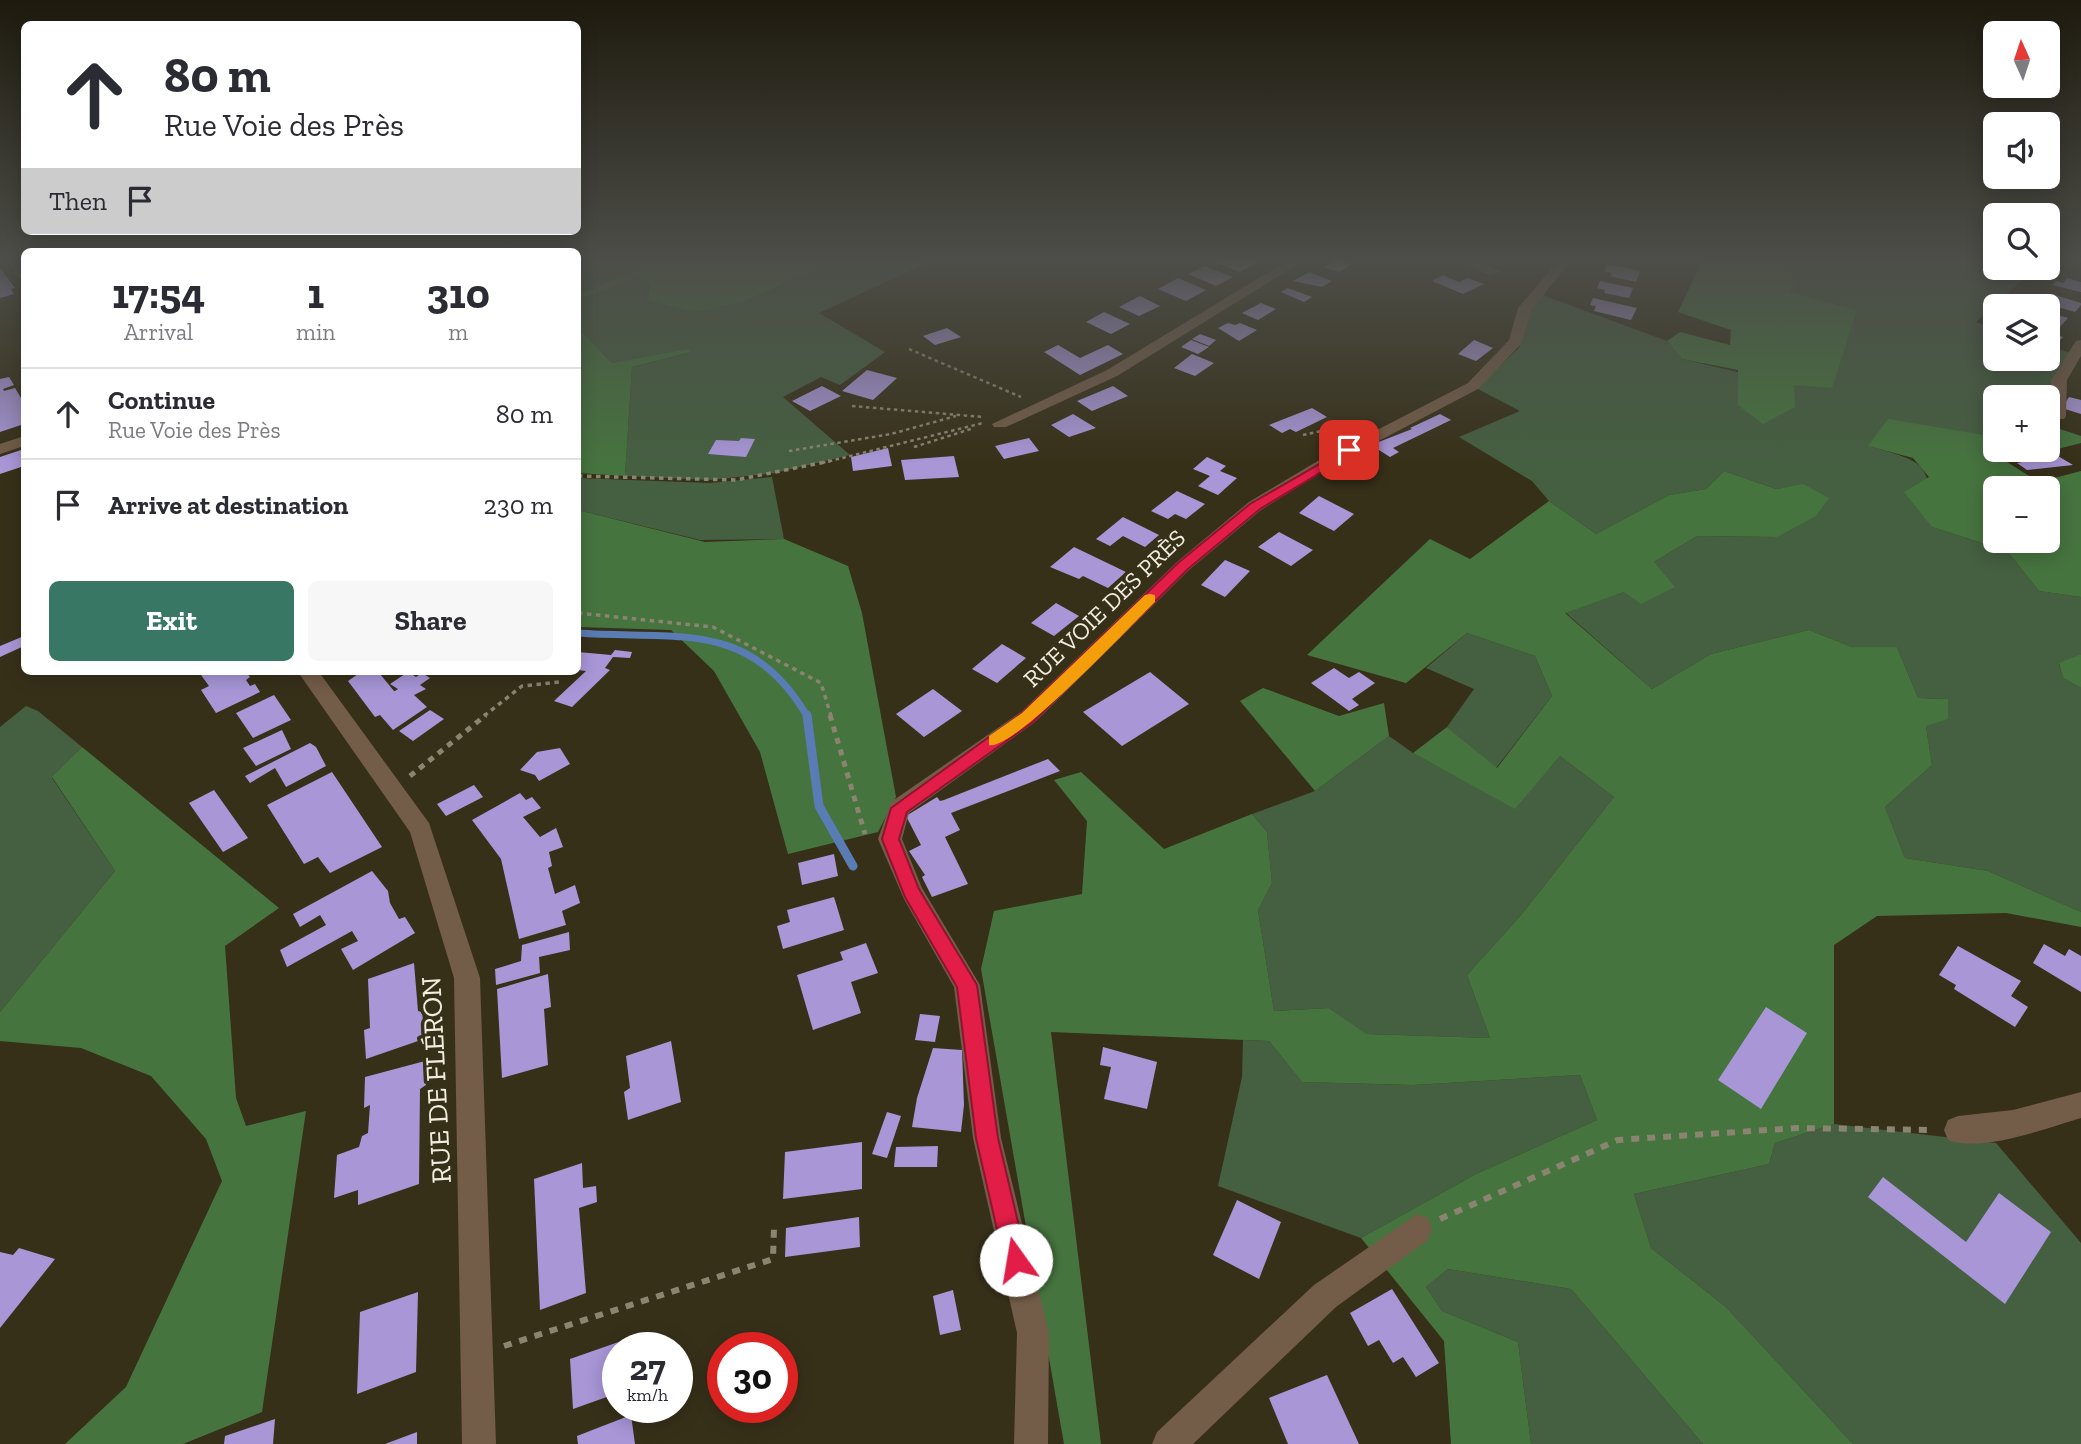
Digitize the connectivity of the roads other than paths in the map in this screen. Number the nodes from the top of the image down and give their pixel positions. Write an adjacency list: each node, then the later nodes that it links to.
1 (1186, 328): 5 (street)
2 (1519, 328): 13 (street, RUE VOIE DES PRÈS)
3 (2081, 344): 4 (street)
4 (2059, 385)
5 (1001, 422)
6 (21, 442): 7 (street)
7 (0, 449)
8 (310, 675): 12 (street, RUE DE FLÉRON)
9 (2081, 1105): 10 (street)
10 (1958, 1130)
11 (1417, 1229): 14 (street)
12 (480, 1444)
13 (1031, 1444)
14 (1169, 1444)

